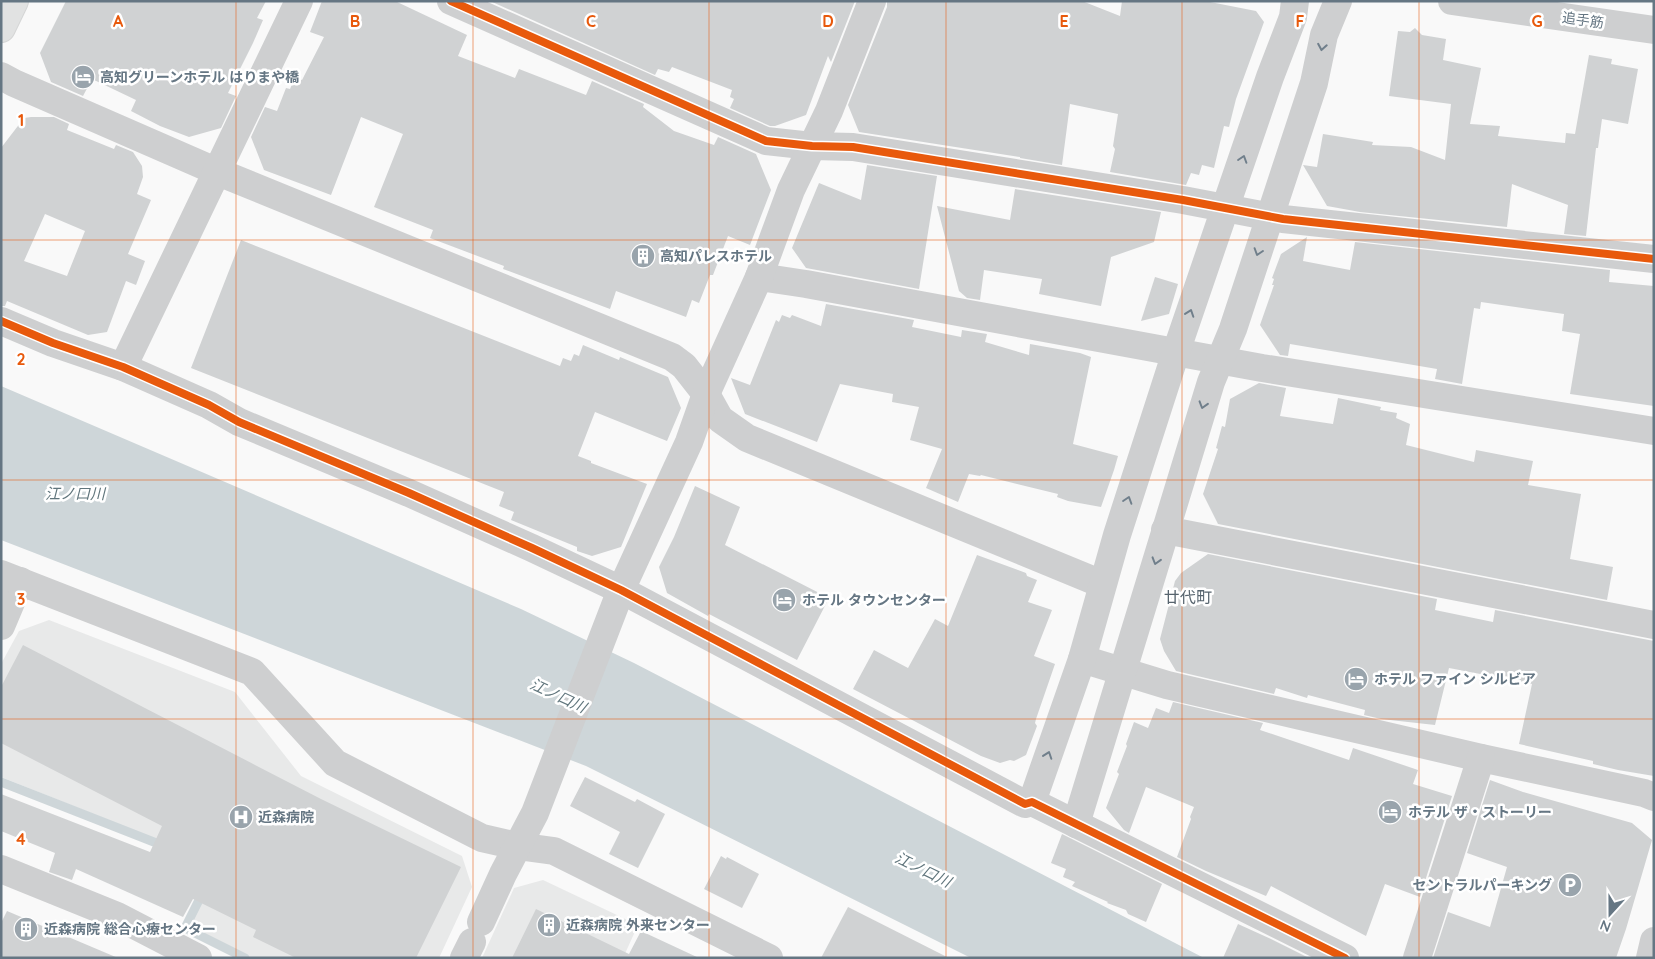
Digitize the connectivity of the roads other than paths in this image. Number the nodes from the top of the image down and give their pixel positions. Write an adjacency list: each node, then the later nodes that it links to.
1 (14, 1): 8 (highway)
2 (299, 1): 12 (street)
3 (450, 1): 11 (street)
4 (872, 1): 11 (street)
5 (1295, 1): 13 (street, one-way to 5)
6 (1338, 1): 14 (street, one-way to 14)
7 (1452, 1): 9 (street, 追手筋)
8 (1, 28)
9 (1654, 30)
10 (1, 76): 12 (street)
11 (812, 146): 13 (street); 16 (street)
12 (218, 172): 20 (street); 21 (street)
13 (1226, 209): 14 (street); 18 (street, one-way to 13)
14 (1270, 216): 15 (street); 19 (street, one-way to 19)
15 (1654, 260)
16 (759, 277): 18 (street); 21 (street)
17 (1, 321): 20 (street)
18 (1176, 352): 19 (street); 25 (street, one-way to 18)
19 (1221, 360): 22 (street); 23 (street, one-way to 23)
20 (124, 367): 26 (street)
21 (706, 394): 25 (street); 26 (street)
22 (1654, 431)
23 (1165, 530): 27 (street); 30 (street, one-way to 30)
24 (11, 578): 28 (street); 35 (street)
25 (1102, 584): 29 (street)
26 (621, 590): 33 (street); 35 (street)
27 (1654, 625)
28 (1, 626)
29 (1082, 659): 30 (street); 33 (street, one-way to 29)
30 (1123, 672): 31 (street); 34 (street)
31 (1481, 758): 32 (street); 42 (street)
32 (1654, 797)
33 (1032, 802): 34 (street)
34 (1076, 824): 41 (street)
35 (517, 846): 37 (street); 40 (street)
36 (1, 869): 39 (street)
37 (472, 940)
38 (1654, 941): 43 (street)
39 (198, 958)
40 (769, 958)
41 (1345, 958)
42 (1417, 958)
43 (1650, 958)

